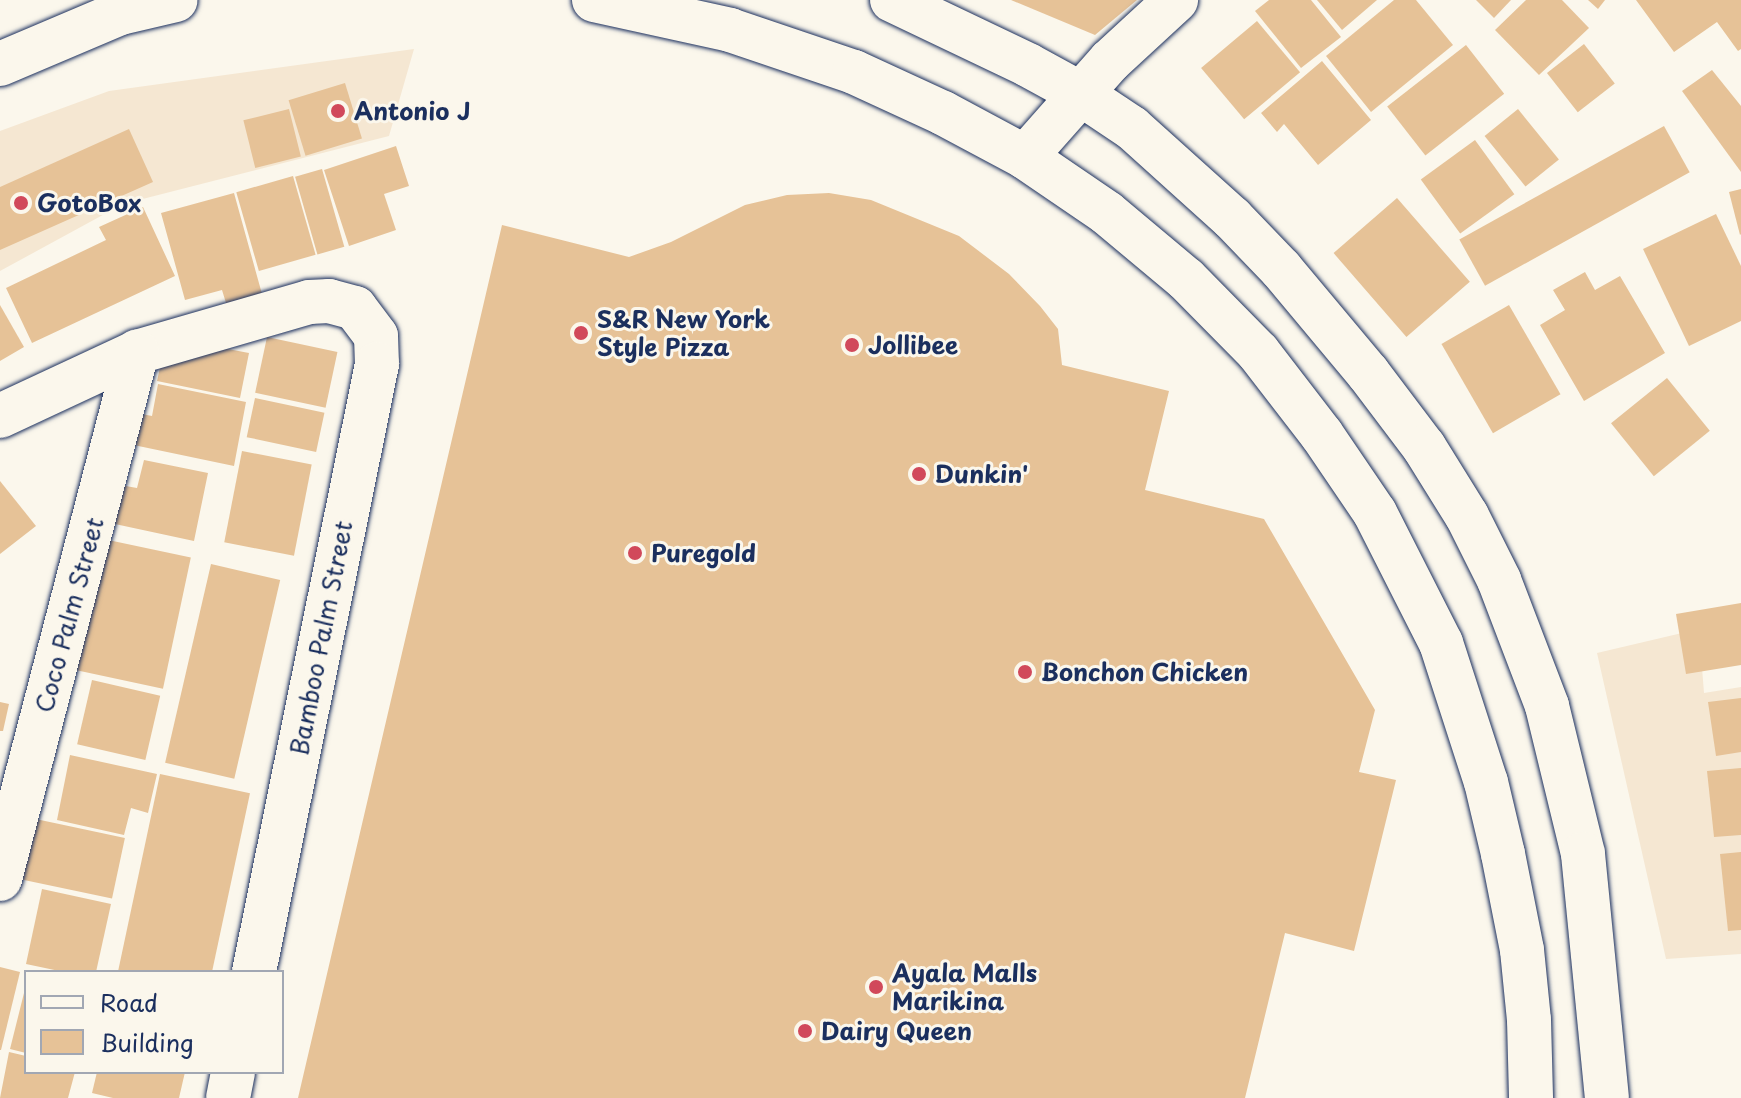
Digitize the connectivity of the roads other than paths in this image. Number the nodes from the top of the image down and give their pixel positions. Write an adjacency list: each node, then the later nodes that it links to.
1 (176, 0): 5 (street)
2 (594, 0): 7 (street)
3 (892, 0): 6 (street)
4 (1176, 0): 6 (street)
5 (0, 64)
6 (1081, 94): 7 (street); 15 (street)
7 (1025, 157): 14 (street)
8 (137, 352): 9 (street); 10 (street, Coco Palm Street); 11 (street, Bamboo Palm Street)
9 (0, 416)
10 (0, 879)
11 (254, 970)
12 (233, 1074): 13 (street)
13 (228, 1098)
14 (1531, 1098)
15 (1607, 1098)

